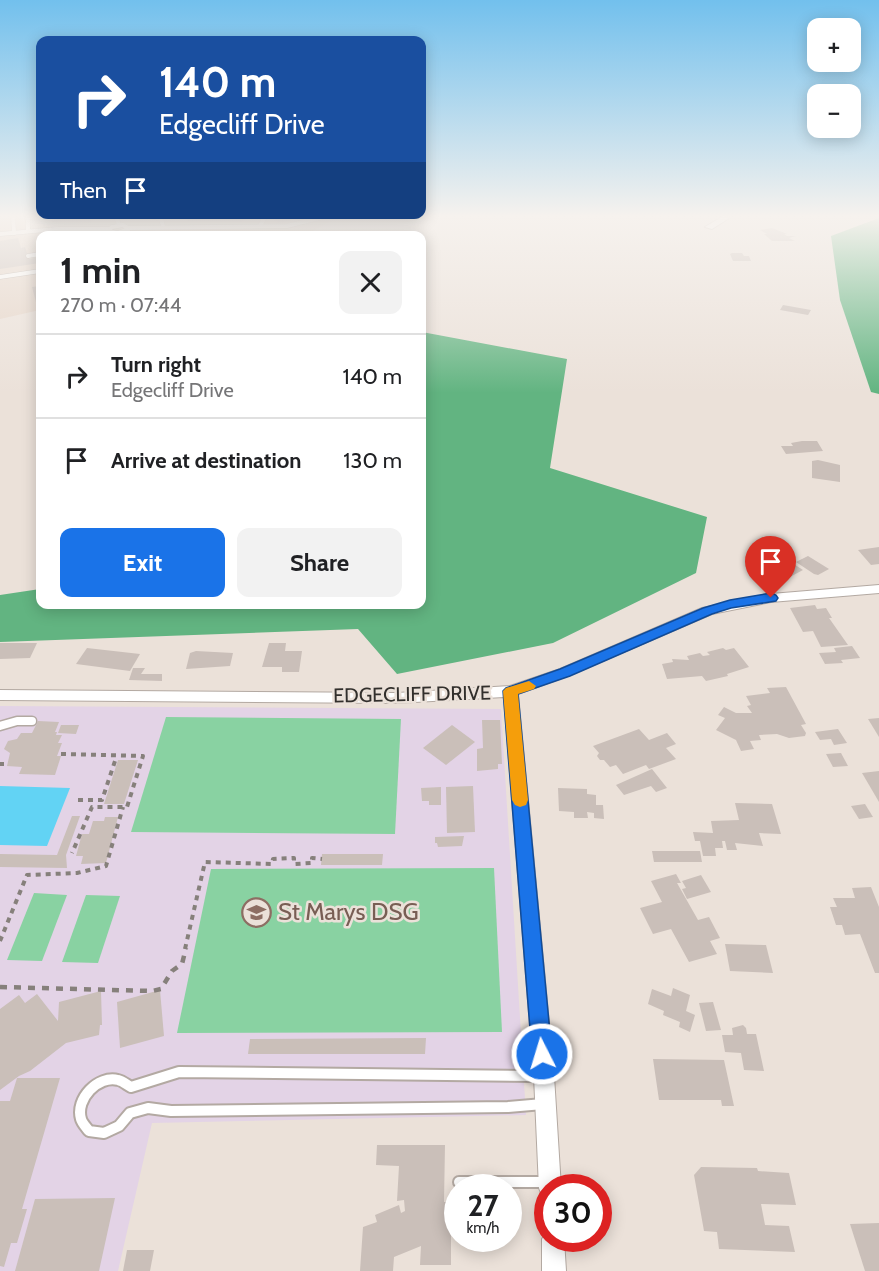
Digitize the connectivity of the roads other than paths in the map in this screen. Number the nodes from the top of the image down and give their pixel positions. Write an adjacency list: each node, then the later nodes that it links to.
1 (18, 274): 2 (lane)
2 (0, 277)
3 (879, 589): 4 (street, EDGECLIFF DRIVE)
4 (511, 691): 5 (street, EDGECLIFF DRIVE); 8 (street)
5 (0, 695)
6 (32, 721): 7 (lane)
7 (0, 726)
8 (544, 1076): 9 (street); 9 (lane)
9 (545, 1104): 10 (street)
10 (549, 1174)
11 (553, 1252): 12 (street)
12 (554, 1271)

